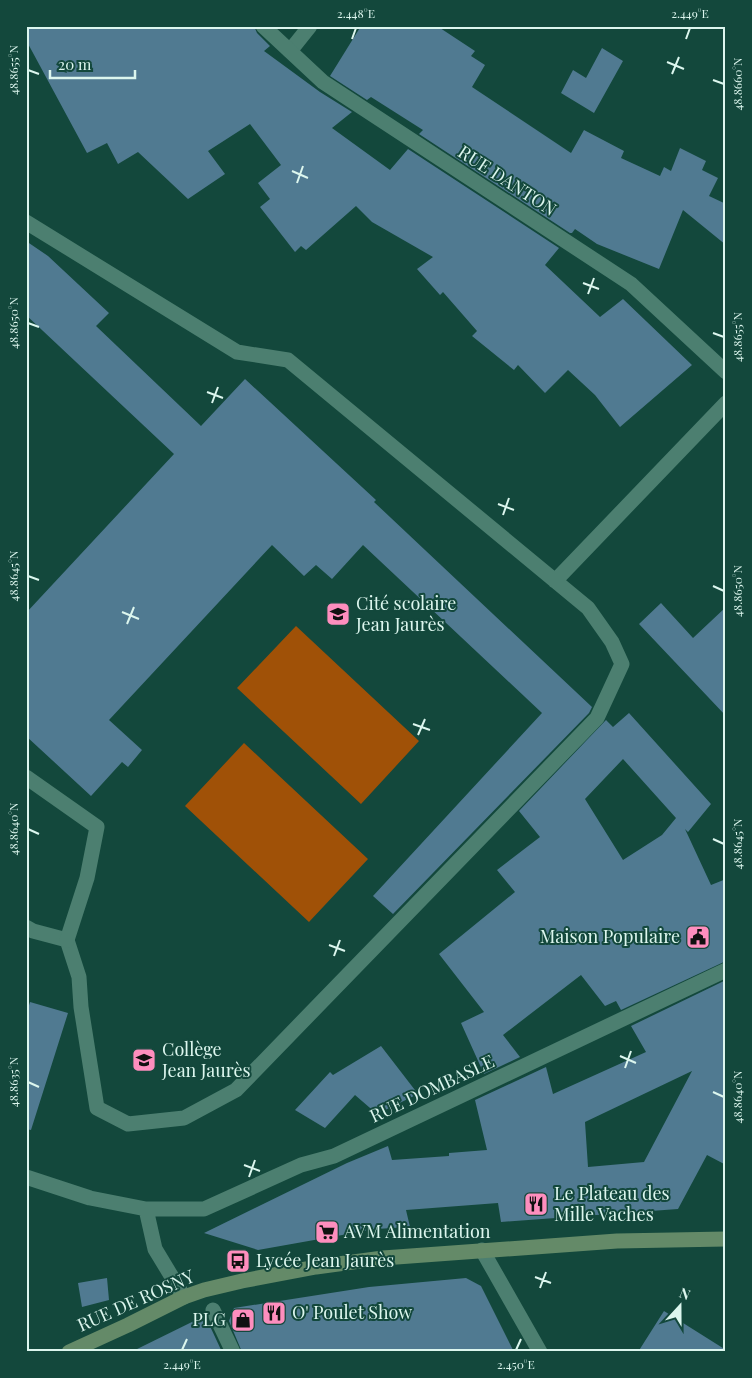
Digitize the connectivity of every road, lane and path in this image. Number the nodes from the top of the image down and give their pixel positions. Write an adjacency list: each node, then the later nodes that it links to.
1 (264, 26): 3 (street, RUE DANTON)
2 (310, 26): 3 (street)
3 (290, 51): 5 (street, RUE DANTON)
4 (26, 222): 7 (street)
5 (726, 372)
6 (726, 403): 7 (street)
7 (555, 581): 10 (street)
8 (26, 777): 10 (street)
9 (26, 927): 10 (street)
10 (66, 940)
11 (726, 970): 13 (street, RUE DOMBASLE)
12 (26, 1177): 13 (street, RUE DOMBASLE)
13 (146, 1209): 16 (street)
14 (726, 1239): 15 (main road, RUE DE ROSNY)
15 (482, 1250): 16 (main road, RUE DE ROSNY); 20 (street)
16 (184, 1297): 18 (main road, RUE DE ROSNY)
17 (213, 1310): 19 (street)
18 (69, 1352)
19 (233, 1352)
20 (540, 1352)

